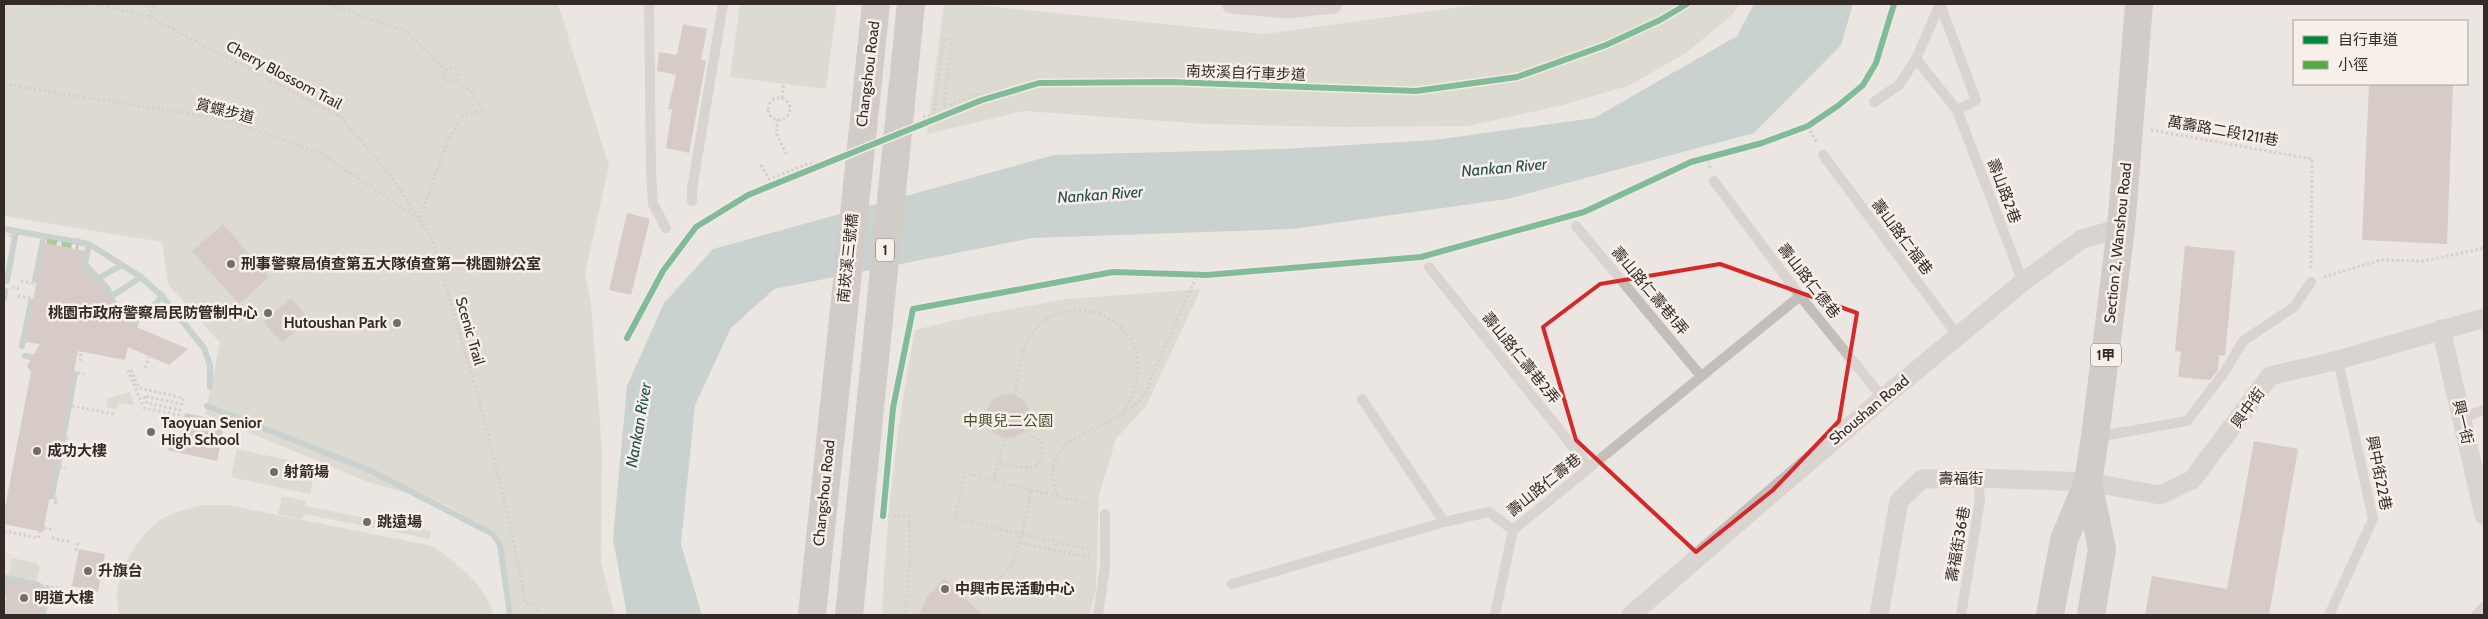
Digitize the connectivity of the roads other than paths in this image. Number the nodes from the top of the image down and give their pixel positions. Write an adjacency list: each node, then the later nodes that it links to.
1 (649, 4): 18 (lane)
2 (723, 4): 16 (lane)
3 (876, 4): 13 (main road, Changshou Road)
4 (911, 4): 45 (main road, 1)
5 (1231, 4): 9 (street)
6 (1333, 4): 9 (street)
7 (1940, 4): 10 (lane); 12 (lane)
8 (2139, 4): 19 (main road, Section 2, Wanshou Road / 1甲)
9 (1289, 6)
10 (1916, 59): 11 (lane); 12 (lane, 壽山路2巷)
11 (1874, 102)
12 (1957, 110): 21 (lane, 壽山路2巷)
13 (850, 151): 28 (main road, 南崁溪三號橋)
14 (1823, 155): 26 (lane, 壽山路仁福巷)
15 (1714, 181): 23 (lane, 壽山路仁德巷)
16 (692, 202)
17 (1576, 226): 29 (lane, 壽山路仁壽巷1弄)
18 (666, 228)
19 (2121, 228): 21 (street, Shoushan Road); 34 (main road, Section 2, Wanshou Road / 1甲)
20 (1428, 268): 35 (lane, 壽山路仁壽巷2弄)
21 (2023, 282): 26 (street, Shoushan Road)
22 (2311, 282): 34 (lane)
23 (1800, 296): 29 (lane, 壽山路仁壽巷); 30 (lane, 壽山路仁德巷)
24 (2484, 318): 25 (street, 興中街)
25 (2442, 329): 27 (street, 興中街); 33 (street, 興一街)
26 (1958, 336): 30 (street, Shoushan Road)
27 (2338, 360): 37 (street, 興中街); 53 (lane, 興中街22巷)
28 (836, 372): 44 (main road, Changshou Road)
29 (1701, 376): 35 (lane, 壽山路仁壽巷)
30 (1883, 398): 48 (street, Shoushan Road)
31 (1362, 399): 40 (lane)
32 (2484, 410): 33 (lane)
33 (2462, 418): 39 (street, 興一街)
34 (2095, 437): 37 (main road, Section 2, Wanshou Road / 1甲)
35 (1590, 468): 41 (lane, 壽山路仁壽巷)
36 (1978, 478): 37 (street, 壽福街); 49 (street, 壽福街); 50 (lane, 壽福街36巷)
37 (2088, 482): 51 (main road, Section 2, Wanshou Road / 1甲); 52 (main road, Section 2, Wanshou Road / 1甲)
38 (1105, 514): 46 (lane)
39 (2484, 515)
40 (1444, 522): 41 (lane, 壽山路仁壽巷); 42 (lane, 壽山路仁壽巷)
41 (1513, 530): 47 (lane)
42 (1232, 584)
43 (2484, 607): 54 (lane)
44 (812, 615)
45 (849, 615)
46 (1098, 615)
47 (1495, 615)
48 (1631, 615)
49 (1879, 615)
50 (1961, 615)
51 (2050, 615)
52 (2091, 615)
53 (2329, 615)
54 (2476, 615)

